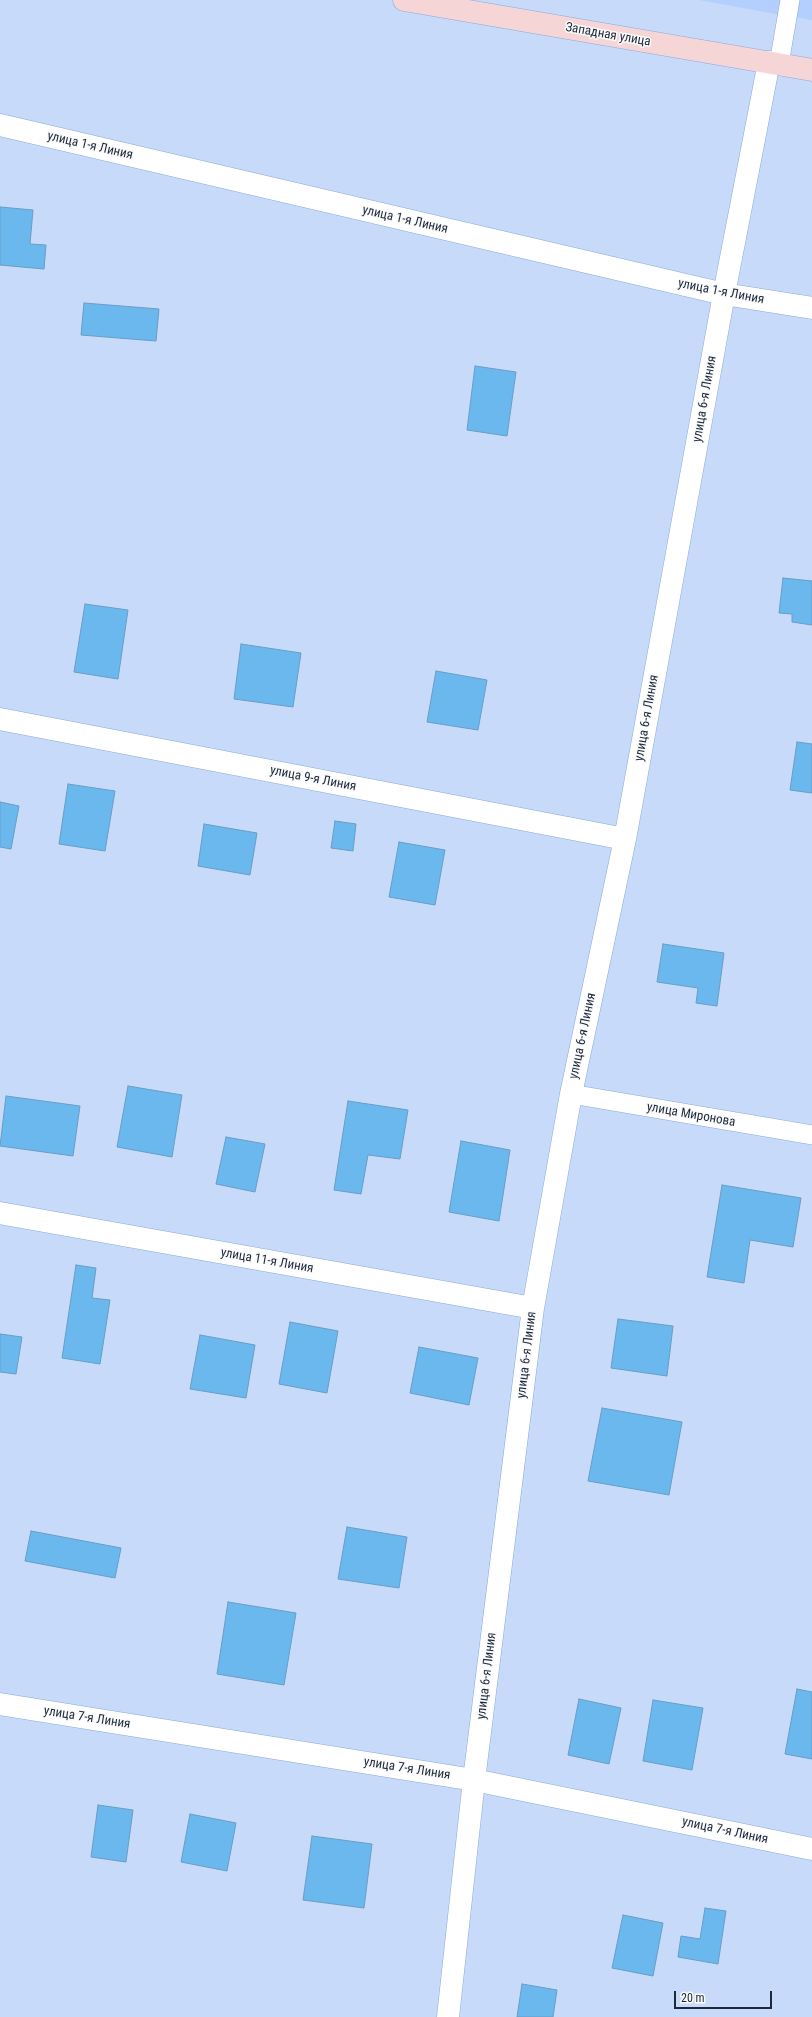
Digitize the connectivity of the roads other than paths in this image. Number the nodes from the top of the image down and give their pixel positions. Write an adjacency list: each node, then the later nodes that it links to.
1 (404, 0): 3 (street, Западная улица)
2 (790, 0): 3 (lane)
3 (774, 63): 4 (street, Западная улица); 6 (street, улица 6-я Линия)
4 (812, 70)
5 (0, 125): 6 (street, улица 1-я Линия)
6 (724, 294): 7 (street, улица 1-я Линия); 9 (street, улица 6-я Линия)
7 (812, 308)
8 (0, 719): 9 (street, улица 9-я Линия)
9 (625, 839): 10 (street, улица 6-я Линия)
10 (571, 1094): 11 (lane, улица Миронова); 13 (street, улица 6-я Линия)
11 (812, 1135)
12 (0, 1213): 13 (street, улица 11-я Линия)
13 (533, 1308): 15 (street, улица 6-я Линия)
14 (0, 1704): 15 (street, улица 7-я Линия)
15 (474, 1780): 16 (street, улица 7-я Линия); 17 (street, улица 6-я Линия)
16 (812, 1849)
17 (448, 2017)

